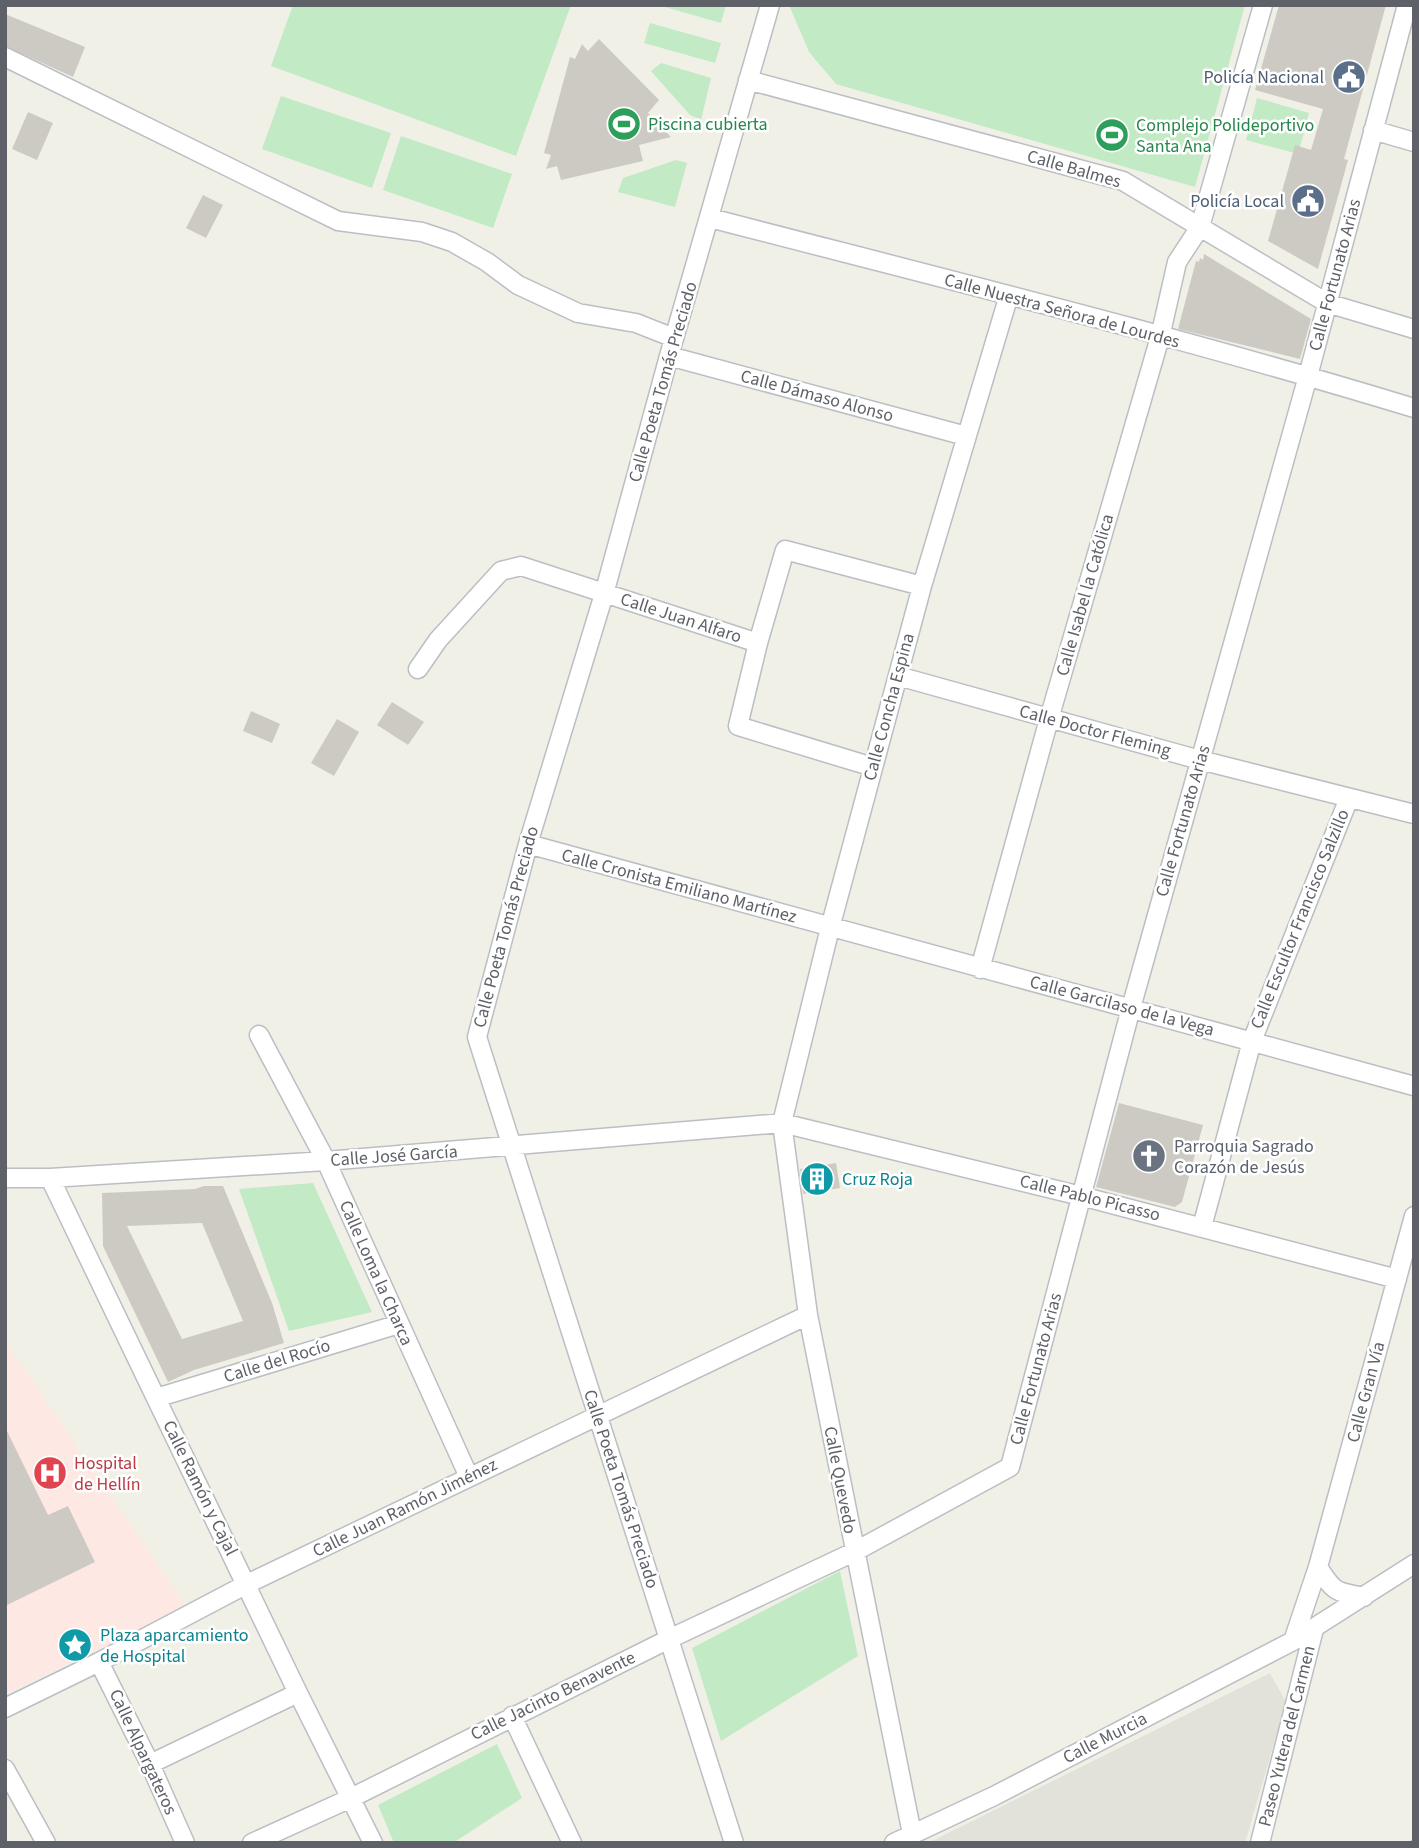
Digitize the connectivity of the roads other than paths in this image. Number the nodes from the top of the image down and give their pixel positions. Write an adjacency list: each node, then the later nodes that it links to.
1 (770, 5): 5 (street, Calle Poeta Tomás Preciado)
2 (1263, 5): 9 (street, Calle Isabel la Católica)
3 (1407, 5): 6 (street, Calle Fortunato Arias)
4 (5, 57): 14 (street)
5 (748, 80): 8 (street, Calle Poeta Tomás Preciado); 9 (street, Calle Balmes)
6 (1373, 130): 7 (street); 11 (street, Calle Fortunato Arias)
7 (1414, 142)
8 (710, 218): 10 (street, Calle Nuestra Señora de Lourdes); 14 (street, Calle Poeta Tomás Preciado)
9 (1200, 227): 11 (street, Calle Balmes); 13 (street, Calle Isabel la Católica)
10 (1009, 295): 13 (street, Calle Nuestra Señora de Lourdes); 18 (street, Calle Concha Espina)
11 (1327, 303): 12 (street, Calle Balmes); 16 (street, Calle Fortunato Arias)
12 (1414, 328)
13 (1160, 337): 16 (street, Calle Nuestra Señora de Lourdes); 24 (street, Calle Isabel la Católica)
14 (674, 338): 15 (street, Calle Poeta Tomás Preciado)
15 (669, 356): 18 (street, Calle Dámaso Alonso); 20 (street, Calle Poeta Tomás Preciado)
16 (1308, 376): 17 (street, Calle Nuestra Señora de Lourdes); 25 (street, Calle Fortunato Arias)
17 (1414, 408)
18 (966, 436): 19 (street, Calle Concha Espina)
19 (922, 586): 21 (street, Calle Juan Alfaro); 23 (street, Calle Concha Espina)
20 (604, 594): 21 (street, Calle Juan Alfaro); 22 (street, Calle Juan Alfaro); 29 (street, Calle Poeta Tomás Preciado)
21 (758, 643): 26 (street, Calle Juan Alfaro)
22 (418, 669)
23 (898, 676): 24 (street, Calle Doctor Fleming); 26 (street, Calle Concha Espina)
24 (1049, 719): 25 (street, Calle Doctor Fleming); 31 (street, Calle Isabel la Católica)
25 (1200, 760): 27 (street, Calle Doctor Fleming); 32 (street, Calle Fortunato Arias)
26 (873, 766): 30 (street, Calle Concha Espina)
27 (1349, 798): 28 (street, Calle Doctor Fleming); 34 (street, Calle Escultor Francisco Salzillo)
28 (1414, 814)
29 (528, 844): 30 (street, Calle Cronista Emiliano Martínez); 37 (street, Calle Poeta Tomás Preciado)
30 (830, 928): 31 (street, Calle Garcilaso de la Vega); 36 (street, Calle Concha Espina)
31 (980, 969): 32 (street, Calle Garcilaso de la Vega)
32 (1131, 1008): 34 (street, Calle Garcilaso de la Vega); 41 (street, Calle Fortunato Arias)
33 (259, 1035): 38 (street, Calle Loma la Charca)
34 (1252, 1041): 35 (street, Calle Garcilaso de la Vega); 43 (street, Calle Escultor Francisco Salzillo)
35 (1414, 1086)
36 (782, 1123): 37 (street, Calle José García); 41 (street, Calle Pablo Picasso); 45 (street, Calle Quevedo)
37 (512, 1147): 38 (street, Calle José García); 48 (street, Calle Poeta Tomás Preciado)
38 (326, 1161): 40 (street, Calle José García); 46 (street, Calle Loma la Charca)
39 (5, 1178): 40 (street, Calle José García)
40 (50, 1178): 47 (street, Calle Ramón y Cajal)
41 (1081, 1196): 43 (street, Calle Pablo Picasso); 50 (street, Calle Fortunato Arias)
42 (1414, 1216): 44 (street, Calle Gran Vía)
43 (1202, 1227): 44 (street, Calle Pablo Picasso)
44 (1397, 1279): 52 (street, Calle Gran Vía)
45 (808, 1315): 48 (street, Calle Juan Ramón Jiménez); 50 (street, Calle Quevedo)
46 (398, 1324): 47 (street, Calle del Rocío); 49 (street, Calle Loma la Charca)
47 (156, 1398): 53 (street, Calle Ramón y Cajal)
48 (598, 1417): 49 (street, Calle Juan Ramón Jiménez); 56 (street, Calle Poeta Tomás Preciado)
49 (469, 1477): 53 (street, Calle Juan Ramón Jiménez)
50 (854, 1552): 56 (street, Calle Jacinto Benavente); 65 (street, Calle Quevedo)
51 (1414, 1564): 54 (street, Calle Murcia)
52 (1318, 1567): 54 (street); 57 (street, Calle Gran Vía)
53 (247, 1584): 58 (street, Calle Juan Ramón Jiménez); 59 (street, Calle Ramón y Cajal)
54 (1364, 1597): 55 (street, Calle Murcia)
55 (1314, 1629): 57 (street, Calle Murcia); 73 (street, Paseo Yutera del Carmen)
56 (669, 1639): 61 (street, Calle Jacinto Benavente); 71 (street, Calle Poeta Tomás Preciado)
57 (1293, 1641): 65 (street, Calle Murcia)
58 (100, 1662): 60 (street, Calle Juan Ramón Jiménez); 62 (street, Calle Alpargateros)
59 (298, 1693): 62 (street); 64 (street, Calle Ramón y Cajal)
60 (5, 1708)
61 (512, 1716): 64 (street, Calle Jacinto Benavente); 70 (street)
62 (150, 1764): 67 (street, Calle Alpargateros)
63 (5, 1769): 66 (street)
64 (351, 1798): 68 (street, Calle Jacinto Benavente); 69 (street, Calle Ramón y Cajal)
65 (912, 1834): 72 (street, Calle Murcia)
66 (46, 1843)
67 (185, 1843)
68 (252, 1843)
69 (373, 1843)
70 (572, 1843)
71 (734, 1843)
72 (894, 1843)
73 (1260, 1843)

